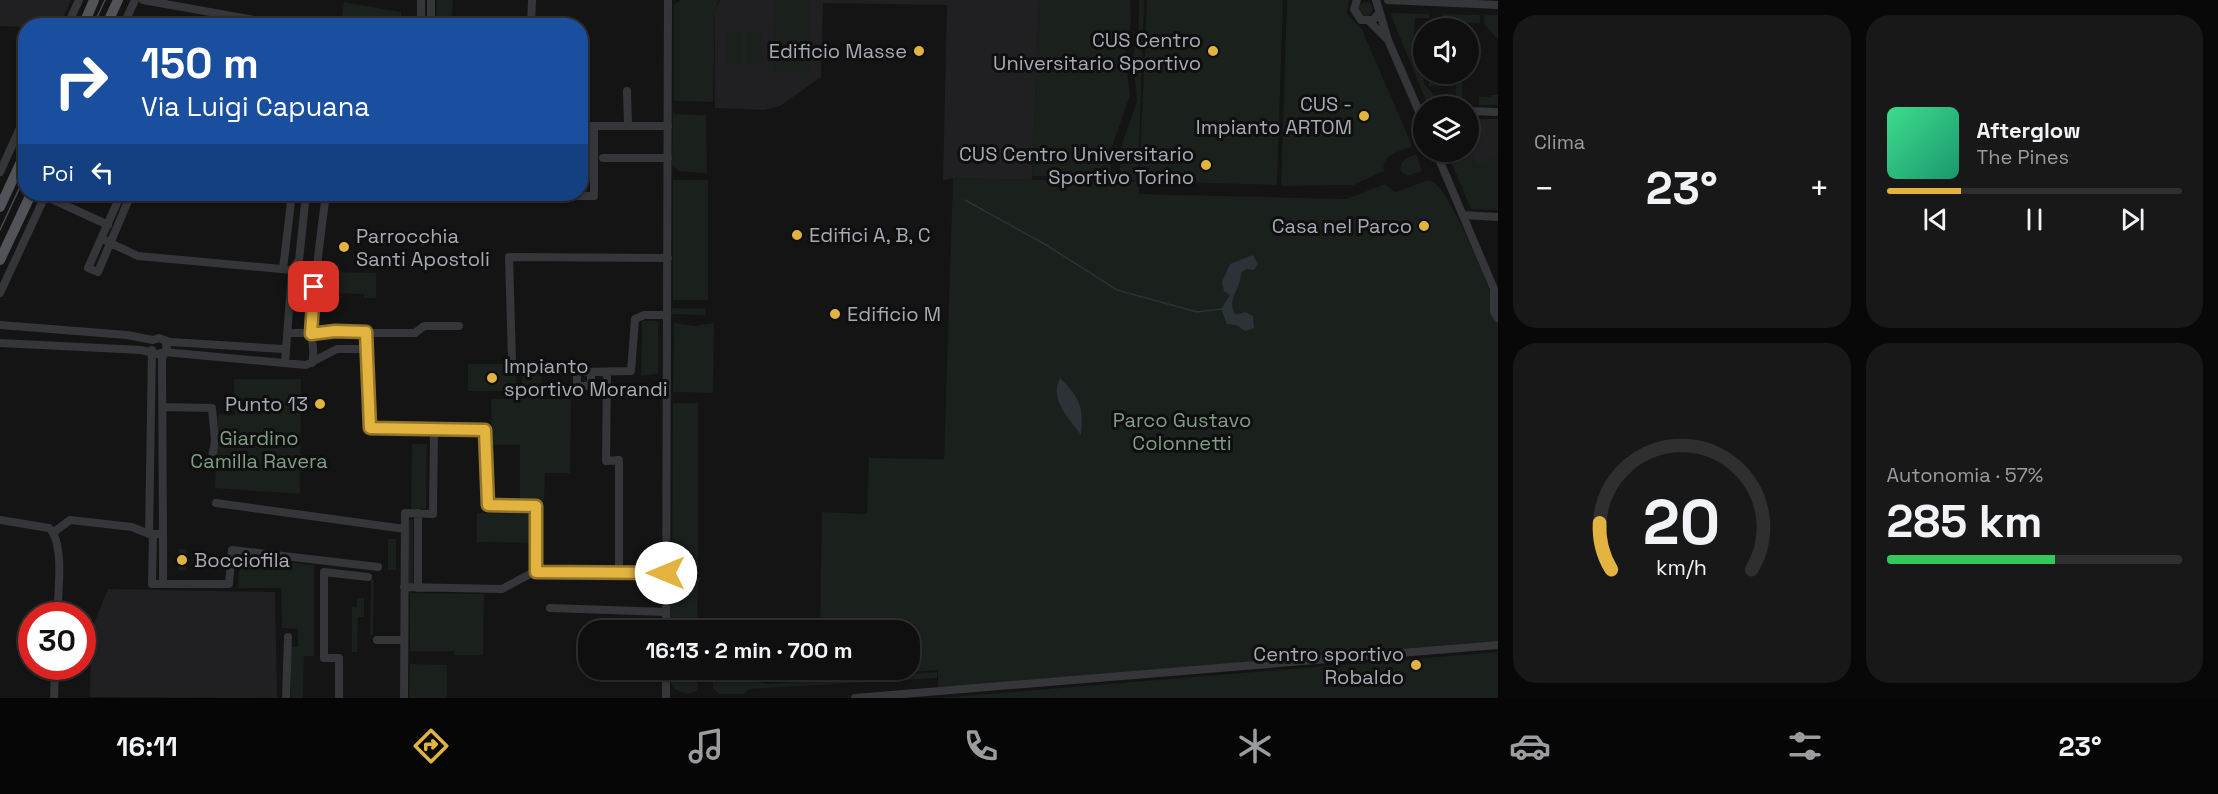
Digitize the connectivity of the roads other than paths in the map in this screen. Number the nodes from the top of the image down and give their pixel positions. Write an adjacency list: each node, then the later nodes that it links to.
1 (79, 0): 19 (street)
2 (94, 0): 20 (main road)
3 (118, 0): 21 (main road)
4 (135, 0): 22 (street)
5 (142, 0): 23 (street)
6 (421, 0): 24 (street)
7 (431, 0): 25 (street)
8 (532, 0): 26 (street)
9 (668, 0): 17 (street)
10 (673, 0): 17 (street)
11 (1357, 0): 27 (street)
12 (1376, 0): 18 (street)
13 (1388, 0): 14 (street)
14 (1397, 2): 15 (street); 18 (street)
15 (1465, 2): 16 (street)
16 (1498, 5)
17 (670, 9): 36 (street)
18 (1379, 11): 27 (street); 28 (street)
19 (71, 18)
20 (86, 18)
21 (110, 18)
22 (127, 18)
23 (243, 18)
24 (421, 18)
25 (431, 18)
26 (531, 18)
27 (1369, 21): 28 (street)
28 (1388, 40): 30 (street)
29 (627, 91): 35 (street)
30 (1414, 96)
31 (1479, 111): 32 (street)
32 (1498, 111)
33 (588, 126): 34 (street)
34 (594, 126): 35 (street); 43 (street)
35 (628, 126): 36 (street)
36 (668, 126): 39 (street)
37 (18, 133): 42 (street)
38 (603, 158): 39 (street)
39 (668, 158): 58 (street)
40 (1440, 162): 53 (street)
41 (18, 168): 52 (main road)
42 (0, 172)
43 (588, 196)
44 (28, 201): 59 (main road)
45 (42, 201): 63 (street)
46 (58, 201): 55 (street)
47 (117, 201): 55 (street)
48 (128, 201): 57 (street)
49 (291, 201): 60 (street)
50 (305, 201): 61 (street)
51 (324, 201): 72 (street)
52 (0, 207)
53 (1463, 215): 54 (street); 62 (street)
54 (1498, 217)
55 (105, 223): 56 (street)
56 (102, 239): 57 (street); 57 (street)
57 (112, 244): 60 (street)
58 (668, 258): 65 (street); 81 (street)
59 (0, 260)
60 (283, 269): 61 (street)
61 (292, 270): 71 (street)
62 (1496, 291): 64 (street)
63 (0, 293)
64 (1497, 305): 66 (street)
65 (667, 315): 85 (street); 99 (street)
66 (1498, 318)
67 (0, 325): 69 (street)
68 (459, 326): 70 (street)
69 (22, 327): 73 (street); 76 (street)
70 (366, 332): 72 (street); 78 (street)
71 (287, 333): 72 (street); 77 (street)
72 (311, 334): 83 (street)
73 (153, 340): 74 (street); 79 (street)
74 (165, 341): 77 (street); 80 (street)
75 (0, 343): 76 (street)
76 (21, 344): 79 (street)
77 (284, 349): 82 (street)
78 (368, 349): 83 (street); 87 (street)
79 (152, 351): 80 (street); 94 (street)
80 (164, 352): 82 (street); 86 (street)
81 (512, 360)
82 (285, 363): 83 (street)
83 (312, 363)
84 (591, 372): 85 (street)
85 (607, 372): 98 (street)
86 (163, 407): 88 (street); 95 (street)
87 (434, 430): 90 (street); 97 (street)
88 (211, 465)
89 (216, 503): 92 (street)
90 (418, 513): 92 (street); 103 (street)
91 (0, 520): 93 (street)
92 (405, 529): 102 (street)
93 (54, 532): 94 (street); 104 (street)
94 (151, 534): 95 (street); 101 (street)
95 (163, 534): 101 (street)
96 (378, 567): 101 (street)
97 (536, 572): 98 (street); 103 (street)
98 (619, 573): 99 (street)
99 (666, 573): 106 (street)
100 (368, 576): 117 (street)
101 (163, 584)
102 (404, 587): 103 (street); 110 (street)
103 (418, 588)
104 (57, 602)
105 (550, 608): 106 (street)
106 (666, 612): 107 (street)
107 (666, 620)
108 (288, 638): 116 (street)
109 (376, 640): 110 (street)
110 (404, 640): 118 (street)
111 (1498, 645): 121 (street)
112 (55, 680): 115 (street)
113 (667, 680): 114 (street)
114 (668, 685): 119 (street); 120 (street)
115 (54, 698)
116 (286, 698)
117 (339, 698)
118 (404, 698)
119 (666, 698)
120 (671, 698)
121 (855, 698)

